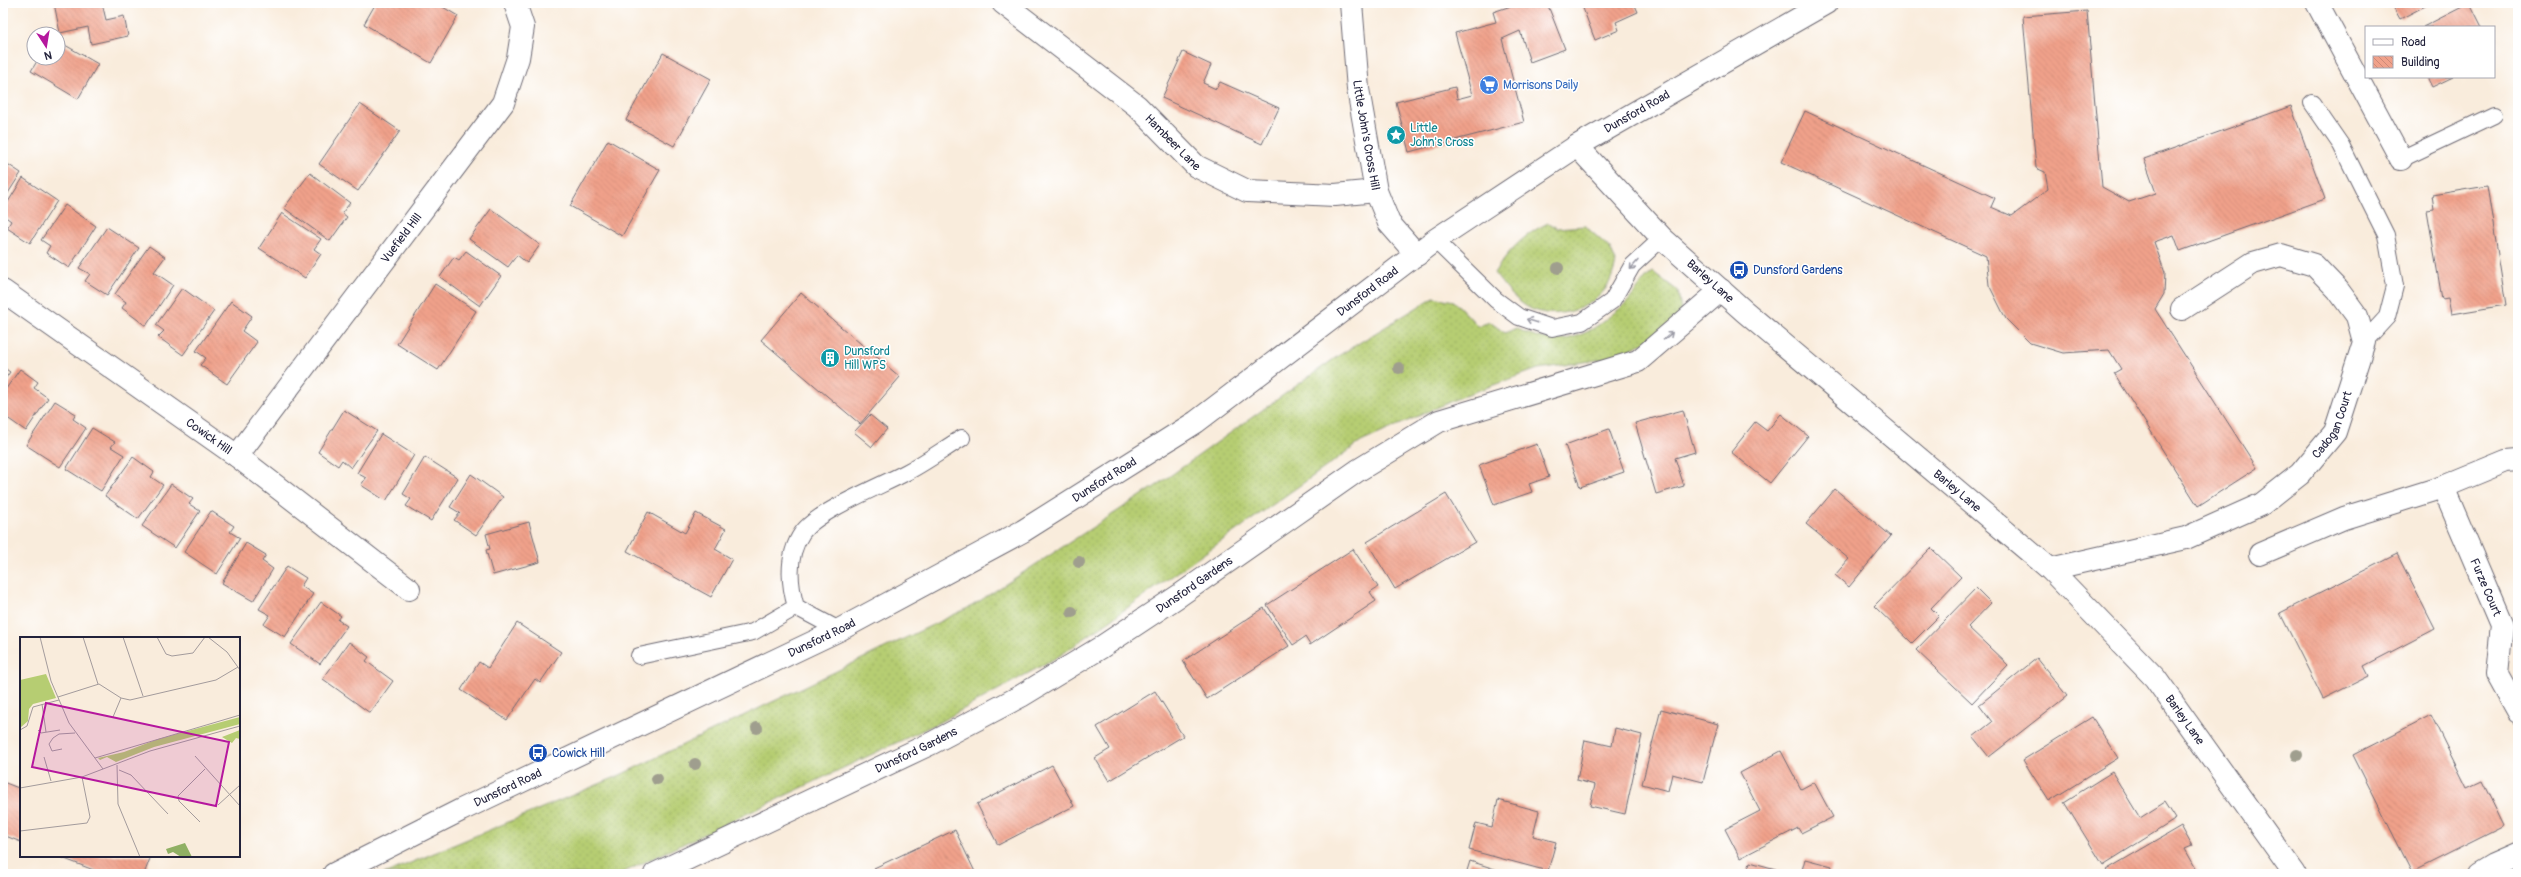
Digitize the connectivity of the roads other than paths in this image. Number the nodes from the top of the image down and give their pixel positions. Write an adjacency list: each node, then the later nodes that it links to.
1 (515, 3): 19 (street, Vuefield Hill)
2 (1003, 3): 10 (street, Hambeer Lane)
3 (1350, 3): 10 (street, Little John's Cross Hill)
4 (1826, 3): 8 (street, Dunsford Road)
5 (2317, 3): 9 (street)
6 (2312, 103): 17 (lane)
7 (2494, 115): 9 (lane)
8 (1577, 146): 11 (street, Barley Lane); 12 (street, Dunsford Road)
9 (2401, 159)
10 (1376, 191): 13 (street, Little John's Cross Hill)
11 (1662, 238): 12 (lane, one-way to 12); 14 (street, Barley Lane)
12 (1435, 240): 13 (street, Dunsford Road)
13 (1417, 255): 26 (street, Dunsford Road)
14 (1721, 290): 23 (street, Barley Lane); 31 (street, Dunsford Gardens, one-way to 14)
15 (3, 291): 19 (street, Cowick Hill)
16 (2182, 309): 17 (street)
17 (2364, 342): 23 (street, Cadogan Court)
18 (962, 438): 25 (lane)
19 (237, 456): 24 (street, Cowick Hill)
20 (2518, 460): 21 (street)
21 (2443, 487): 22 (street); 28 (street, Furze Court)
22 (2260, 554)
23 (2050, 569): 32 (street, Barley Lane)
24 (409, 589)
25 (796, 607): 26 (lane); 27 (lane)
26 (839, 630): 30 (street, Dunsford Road)
27 (639, 656)
28 (2518, 711)
29 (2518, 854): 33 (street)
30 (334, 874)
31 (655, 874)
32 (2296, 874)
33 (2478, 874)

